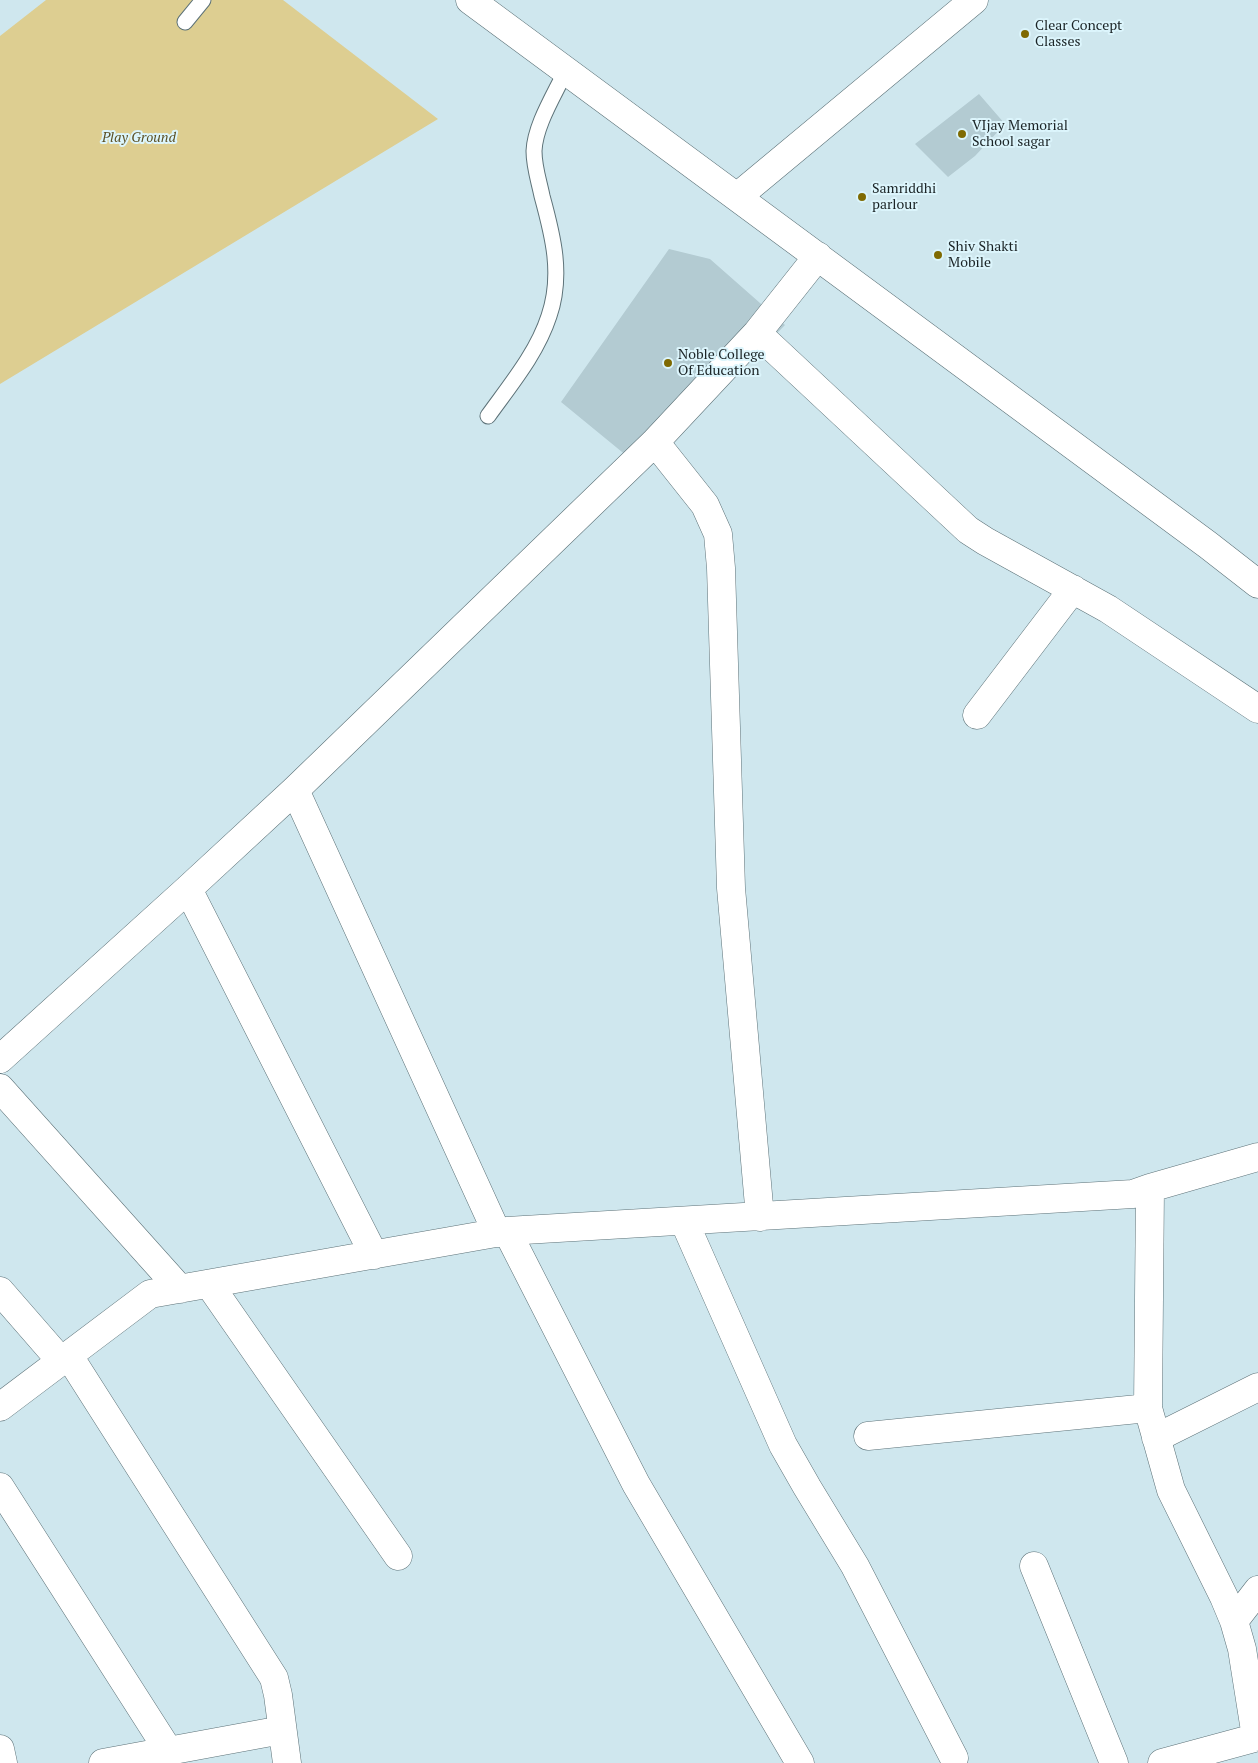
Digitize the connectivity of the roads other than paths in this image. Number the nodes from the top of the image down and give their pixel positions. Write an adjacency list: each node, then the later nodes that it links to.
1 (203, 0): 4 (lane)
2 (470, 0): 5 (street)
3 (974, 0): 6 (street)
4 (185, 22)
5 (566, 70): 6 (street); 9 (lane)
6 (737, 197): 7 (street)
7 (818, 256): 8 (street); 11 (street)
8 (757, 333): 10 (street); 12 (street)
9 (488, 416)
10 (655, 442): 15 (street); 21 (street)
11 (1258, 584)
12 (1074, 589): 13 (street); 14 (street)
13 (1258, 709)
14 (977, 715)
15 (296, 790): 16 (street); 23 (street)
16 (188, 889): 17 (street); 24 (street)
17 (0, 1058)
18 (0, 1088): 26 (street)
19 (1258, 1157): 20 (street)
20 (1150, 1188): 21 (street); 31 (street)
21 (760, 1216): 22 (street)
22 (684, 1221): 23 (street); 43 (street)
23 (502, 1232): 24 (street); 47 (street)
24 (374, 1255): 25 (street)
25 (209, 1284): 26 (street); 35 (street)
26 (180, 1288): 28 (street)
27 (0, 1291): 28 (street)
28 (65, 1358): 30 (street); 39 (street)
29 (1258, 1387): 33 (street)
30 (0, 1407)
31 (1148, 1408): 32 (street); 33 (street)
32 (868, 1436)
33 (1156, 1438): 38 (street)
34 (0, 1487): 42 (street)
35 (398, 1556)
36 (1034, 1566): 48 (street)
37 (1258, 1590): 38 (street)
38 (1234, 1621): 40 (street)
39 (282, 1730): 42 (street); 46 (street)
40 (1257, 1737): 49 (street)
41 (0, 1749): 44 (street)
42 (158, 1756): 45 (street)
43 (954, 1758)
44 (3, 1763)
45 (103, 1763)
46 (287, 1763)
47 (800, 1763)
48 (1114, 1763)
49 (1164, 1763)

